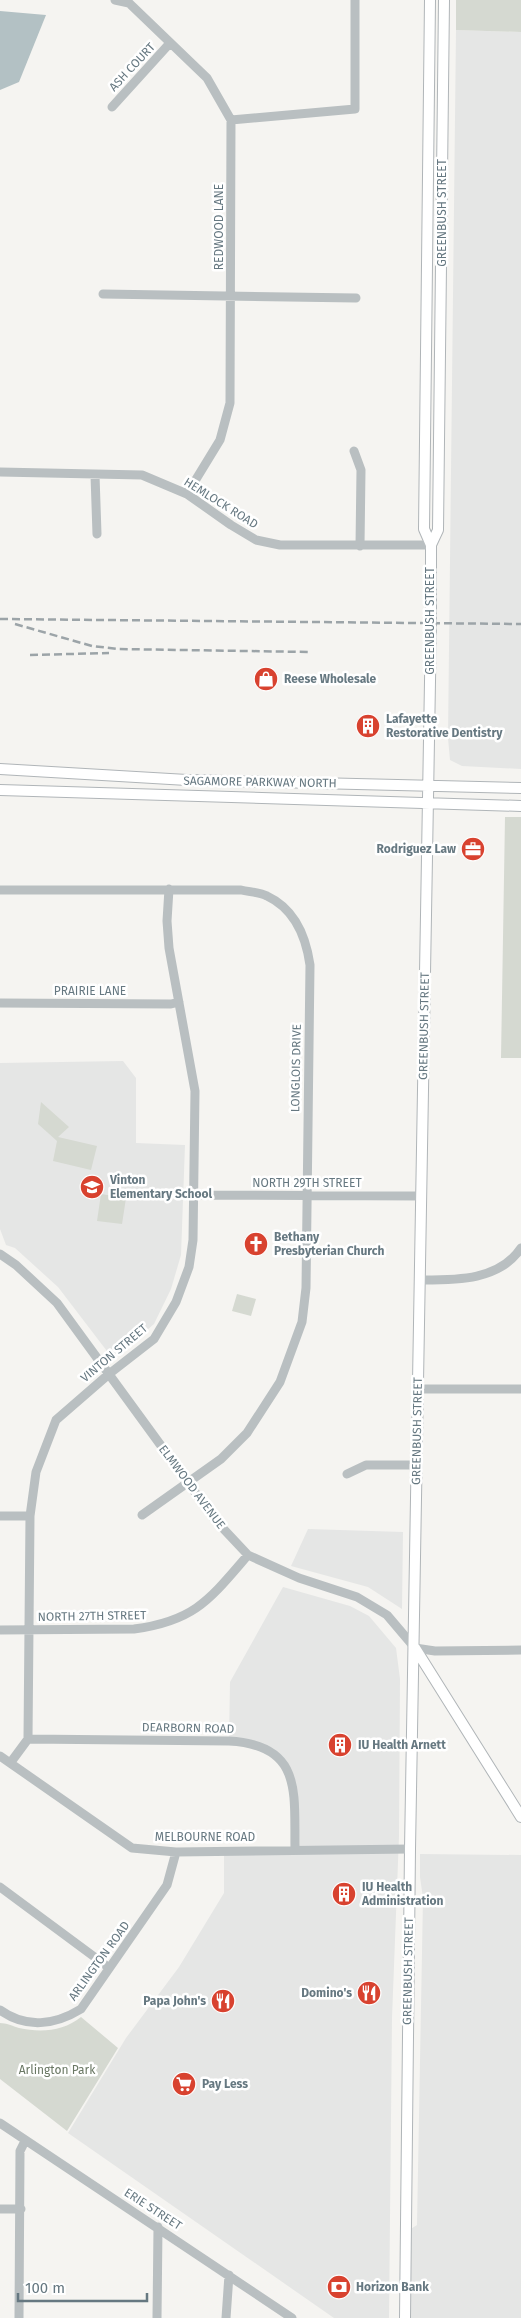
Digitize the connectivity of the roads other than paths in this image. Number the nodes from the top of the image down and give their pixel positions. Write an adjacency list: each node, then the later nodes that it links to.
1 (115, 0): 5 (street)
2 (355, 0): 7 (street)
3 (430, 0): 16 (main road, GREENBUSH STREET)
4 (444, 0): 16 (main road, GREENBUSH STREET)
5 (170, 43): 6 (street, ASH COURT); 7 (street)
6 (112, 107)
7 (232, 120): 9 (street, REDWOOD LANE)
8 (103, 294): 9 (street)
9 (232, 296): 10 (street); 14 (street, REDWOOD LANE)
10 (356, 298)
11 (354, 451): 17 (street)
12 (0, 472): 13 (street, HEMLOCK ROAD)
13 (95, 475): 14 (street, HEMLOCK ROAD); 15 (street)
14 (187, 494): 17 (street, HEMLOCK ROAD)
15 (96, 534)
16 (431, 545): 17 (street, HEMLOCK ROAD); 19 (main road, GREENBUSH STREET)
17 (360, 546)
18 (0, 769): 19 (main road, SAGAMORE PARKWAY NORTH)
19 (428, 786): 20 (main road, SAGAMORE PARKWAY NORTH); 22 (main road, GREENBUSH STREET)
20 (521, 788)
21 (0, 790): 22 (main road, SAGAMORE PARKWAY NORTH)
22 (428, 804): 23 (main road, SAGAMORE PARKWAY NORTH); 30 (main road, GREENBUSH STREET)
23 (521, 806)
24 (170, 889): 25 (street, LONGLOIS DRIVE); 26 (street, VINTON STREET); 29 (street, LONGLOIS DRIVE)
25 (0, 890)
26 (179, 1002): 27 (street, PRAIRIE LANE); 28 (street, VINTON STREET)
27 (0, 1003)
28 (194, 1195): 29 (street, NORTH 29TH STREET); 34 (street, VINTON STREET)
29 (307, 1195): 30 (street, NORTH 29TH STREET); 39 (street, LONGLOIS DRIVE)
30 (421, 1196): 33 (main road, GREENBUSH STREET)
31 (519, 1253): 33 (street)
32 (0, 1254): 34 (street, ELMWOOD AVENUE)
33 (420, 1280): 35 (main road, GREENBUSH STREET)
34 (109, 1374): 39 (street, ELMWOOD AVENUE); 42 (street, VINTON STREET)
35 (418, 1389): 36 (street); 37 (main road, GREENBUSH STREET)
36 (521, 1389)
37 (416, 1465): 38 (street); 46 (main road, GREENBUSH STREET)
38 (346, 1474)
39 (188, 1483): 40 (street, LONGLOIS DRIVE); 43 (street, ELMWOOD AVENUE)
40 (142, 1515)
41 (0, 1516): 42 (street)
42 (30, 1516): 45 (street, VINTON STREET)
43 (248, 1555): 45 (street, NORTH 27TH STREET); 46 (street, ELMWOOD AVENUE)
44 (0, 1630): 45 (street, NORTH 27TH STREET)
45 (27, 1630): 48 (street, VINTON STREET)
46 (414, 1648): 47 (street); 51 (main road, ELMWOOD AVENUE); 53 (main road, GREENBUSH STREET)
47 (521, 1650)
48 (28, 1739): 50 (street); 52 (street, DEARBORN ROAD)
49 (0, 1756): 50 (street, MELBOURNE ROAD)
50 (11, 1762): 54 (street, MELBOURNE ROAD)
51 (521, 1817)
52 (295, 1849): 53 (street, MELBOURNE ROAD); 54 (street, MELBOURNE ROAD)
53 (410, 1850): 68 (main road, GREENBUSH STREET)
54 (176, 1852): 56 (street, ARLINGTON ROAD)
55 (0, 1887): 56 (street)
56 (108, 1967): 57 (street, ARLINGTON ROAD)
57 (0, 2010)
58 (0, 2122): 59 (street, ERIE STREET)
59 (25, 2141): 61 (street); 62 (street, ERIE STREET)
60 (0, 2209): 61 (street)
61 (21, 2209): 64 (street)
62 (158, 2227): 63 (street, ERIE STREET); 65 (street)
63 (229, 2275): 66 (street); 67 (street, ERIE STREET)
64 (19, 2318)
65 (157, 2318)
66 (226, 2318)
67 (292, 2318)
68 (405, 2318)

